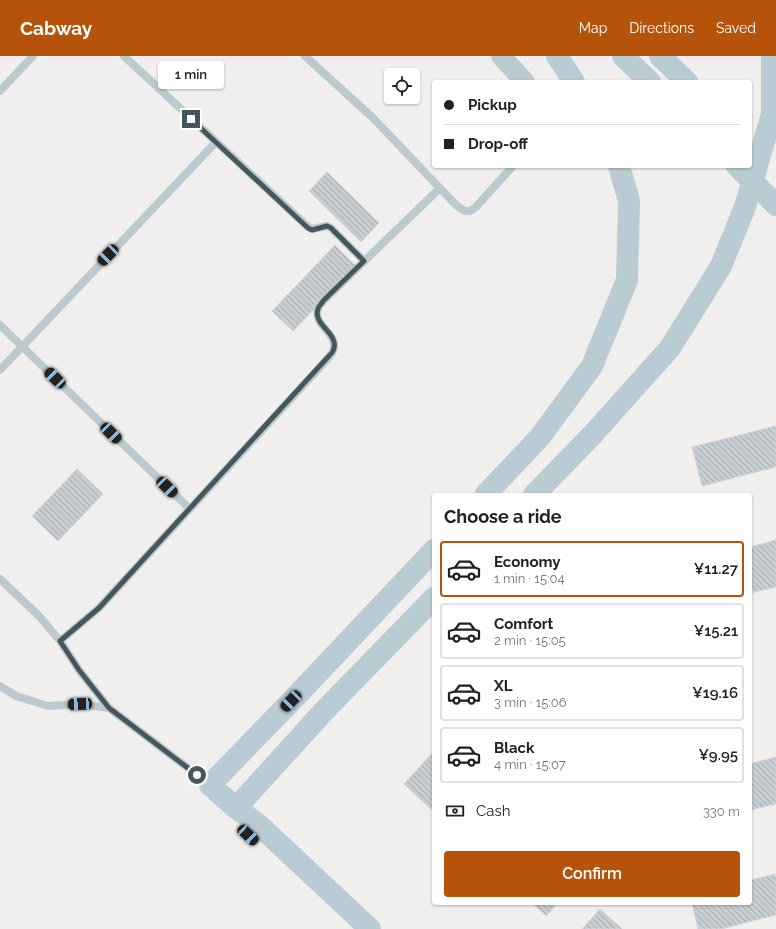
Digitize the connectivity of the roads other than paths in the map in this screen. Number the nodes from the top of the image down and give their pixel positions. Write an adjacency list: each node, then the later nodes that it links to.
1 (33, 56): 13 (lane)
2 (124, 56): 14 (lane)
3 (306, 56): 20 (lane)
4 (501, 56): 9 (street)
5 (557, 56): 10 (main road)
6 (623, 56): 11 (main road)
7 (660, 56): 12 (main road)
8 (772, 56): 27 (main road)
9 (523, 80)
10 (573, 80)
11 (648, 80)
12 (685, 80)
13 (0, 91)
14 (216, 142): 22 (lane); 24 (lane)
15 (752, 144): 16 (main road)
16 (776, 166)
17 (511, 168): 20 (lane)
18 (620, 168): 26 (main road)
19 (740, 168): 21 (main road)
20 (440, 188): 22 (lane)
21 (776, 205)
22 (364, 261): 28 (lane)
23 (0, 325): 24 (lane)
24 (22, 346): 25 (lane); 28 (lane)
25 (0, 370)
26 (487, 493)
27 (536, 493)
28 (190, 509): 32 (lane)
29 (432, 552): 35 (main road)
30 (0, 579): 32 (lane)
31 (432, 600): 36 (main road)
32 (60, 641): 34 (lane)
33 (0, 686): 34 (lane)
34 (109, 708): 35 (lane)
35 (210, 785): 36 (main road)
36 (236, 808): 37 (main road); 38 (main road)
37 (348, 929)
38 (370, 929)

